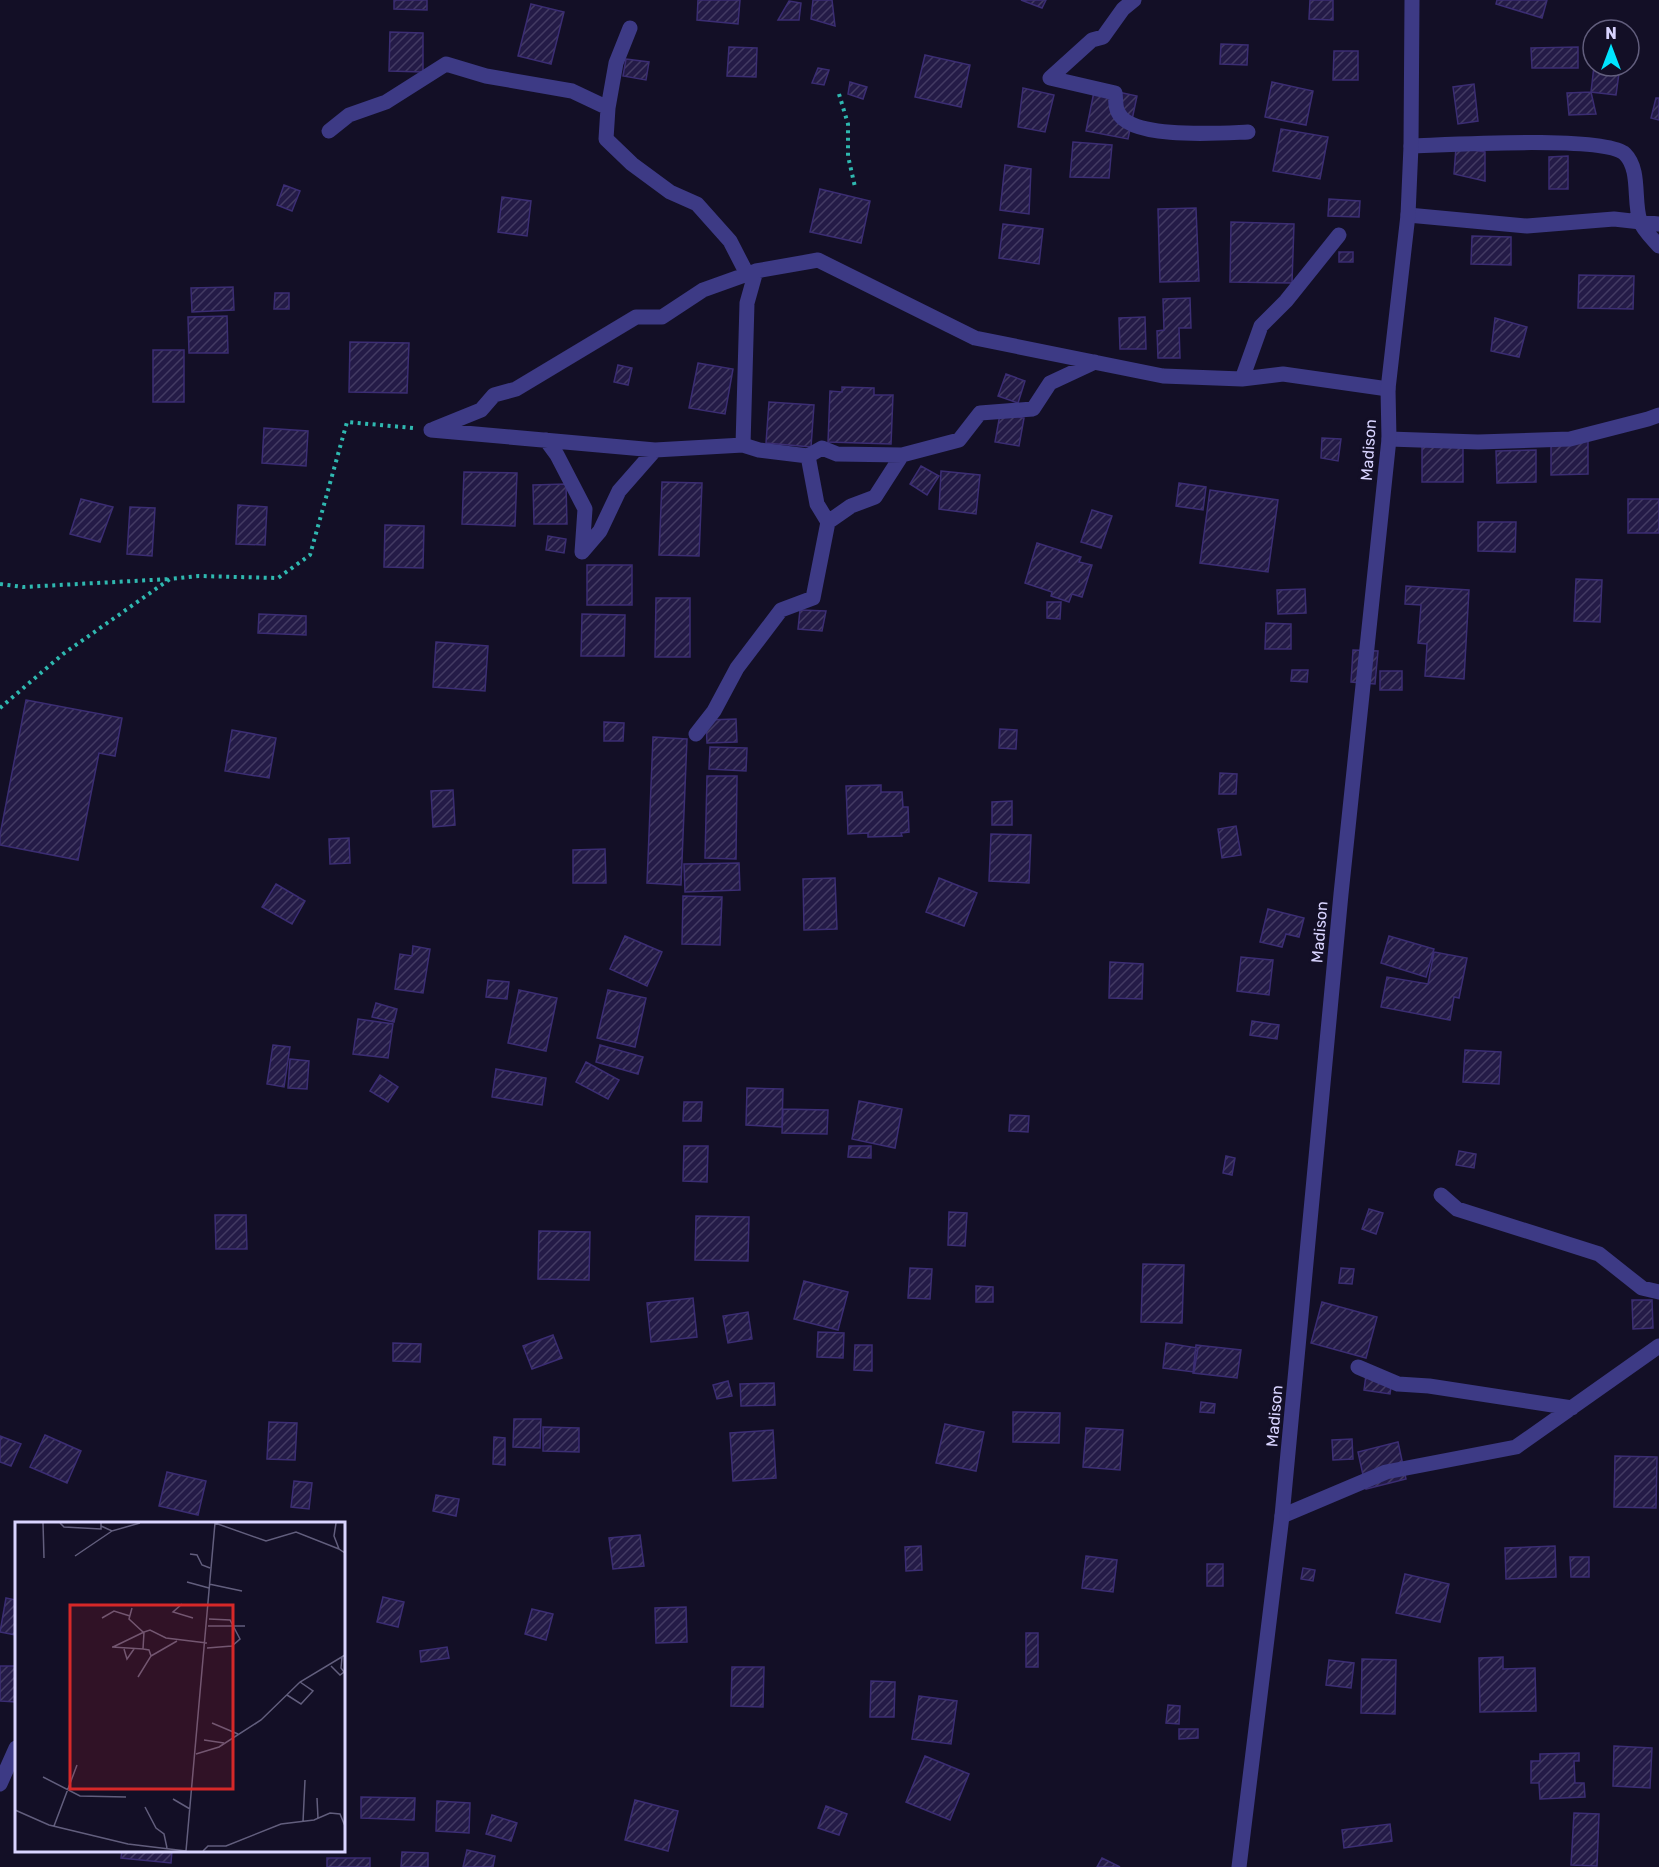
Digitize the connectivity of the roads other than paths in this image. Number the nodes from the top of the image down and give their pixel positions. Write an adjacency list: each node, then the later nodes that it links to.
1 (1134, 0): 6 (street)
2 (1412, 0): 7 (street, Madison)
3 (630, 28): 4 (street)
4 (608, 108): 5 (street); 13 (street)
5 (328, 131)
6 (1248, 132)
7 (1411, 147): 8 (street, Madison); 9 (street)
8 (1408, 215): 9 (street); 16 (street, Madison)
9 (1640, 222): 10 (street); 12 (street)
10 (1659, 224)
11 (1339, 235): 15 (street)
12 (1659, 246)
13 (752, 272): 14 (street); 19 (street); 20 (street)
14 (1095, 362): 15 (street); 22 (street)
15 (1242, 379): 16 (street)
16 (1388, 389): 18 (street, Madison)
17 (1659, 415): 18 (street)
18 (1389, 439): 31 (street, Madison)
19 (546, 440): 21 (street); 21 (street)
20 (743, 445): 21 (street); 23 (street)
21 (654, 450)
22 (902, 455): 23 (street); 24 (street)
23 (808, 456): 24 (street)
24 (828, 522): 25 (street)
25 (696, 734)
26 (1441, 1195): 27 (street)
27 (1659, 1292)
28 (1659, 1346): 30 (street)
29 (1358, 1367): 30 (street)
30 (1572, 1408): 31 (street)
31 (1282, 1516): 34 (street, Madison)
32 (15, 1750): 33 (street)
33 (0, 1784)
34 (1239, 1867)

